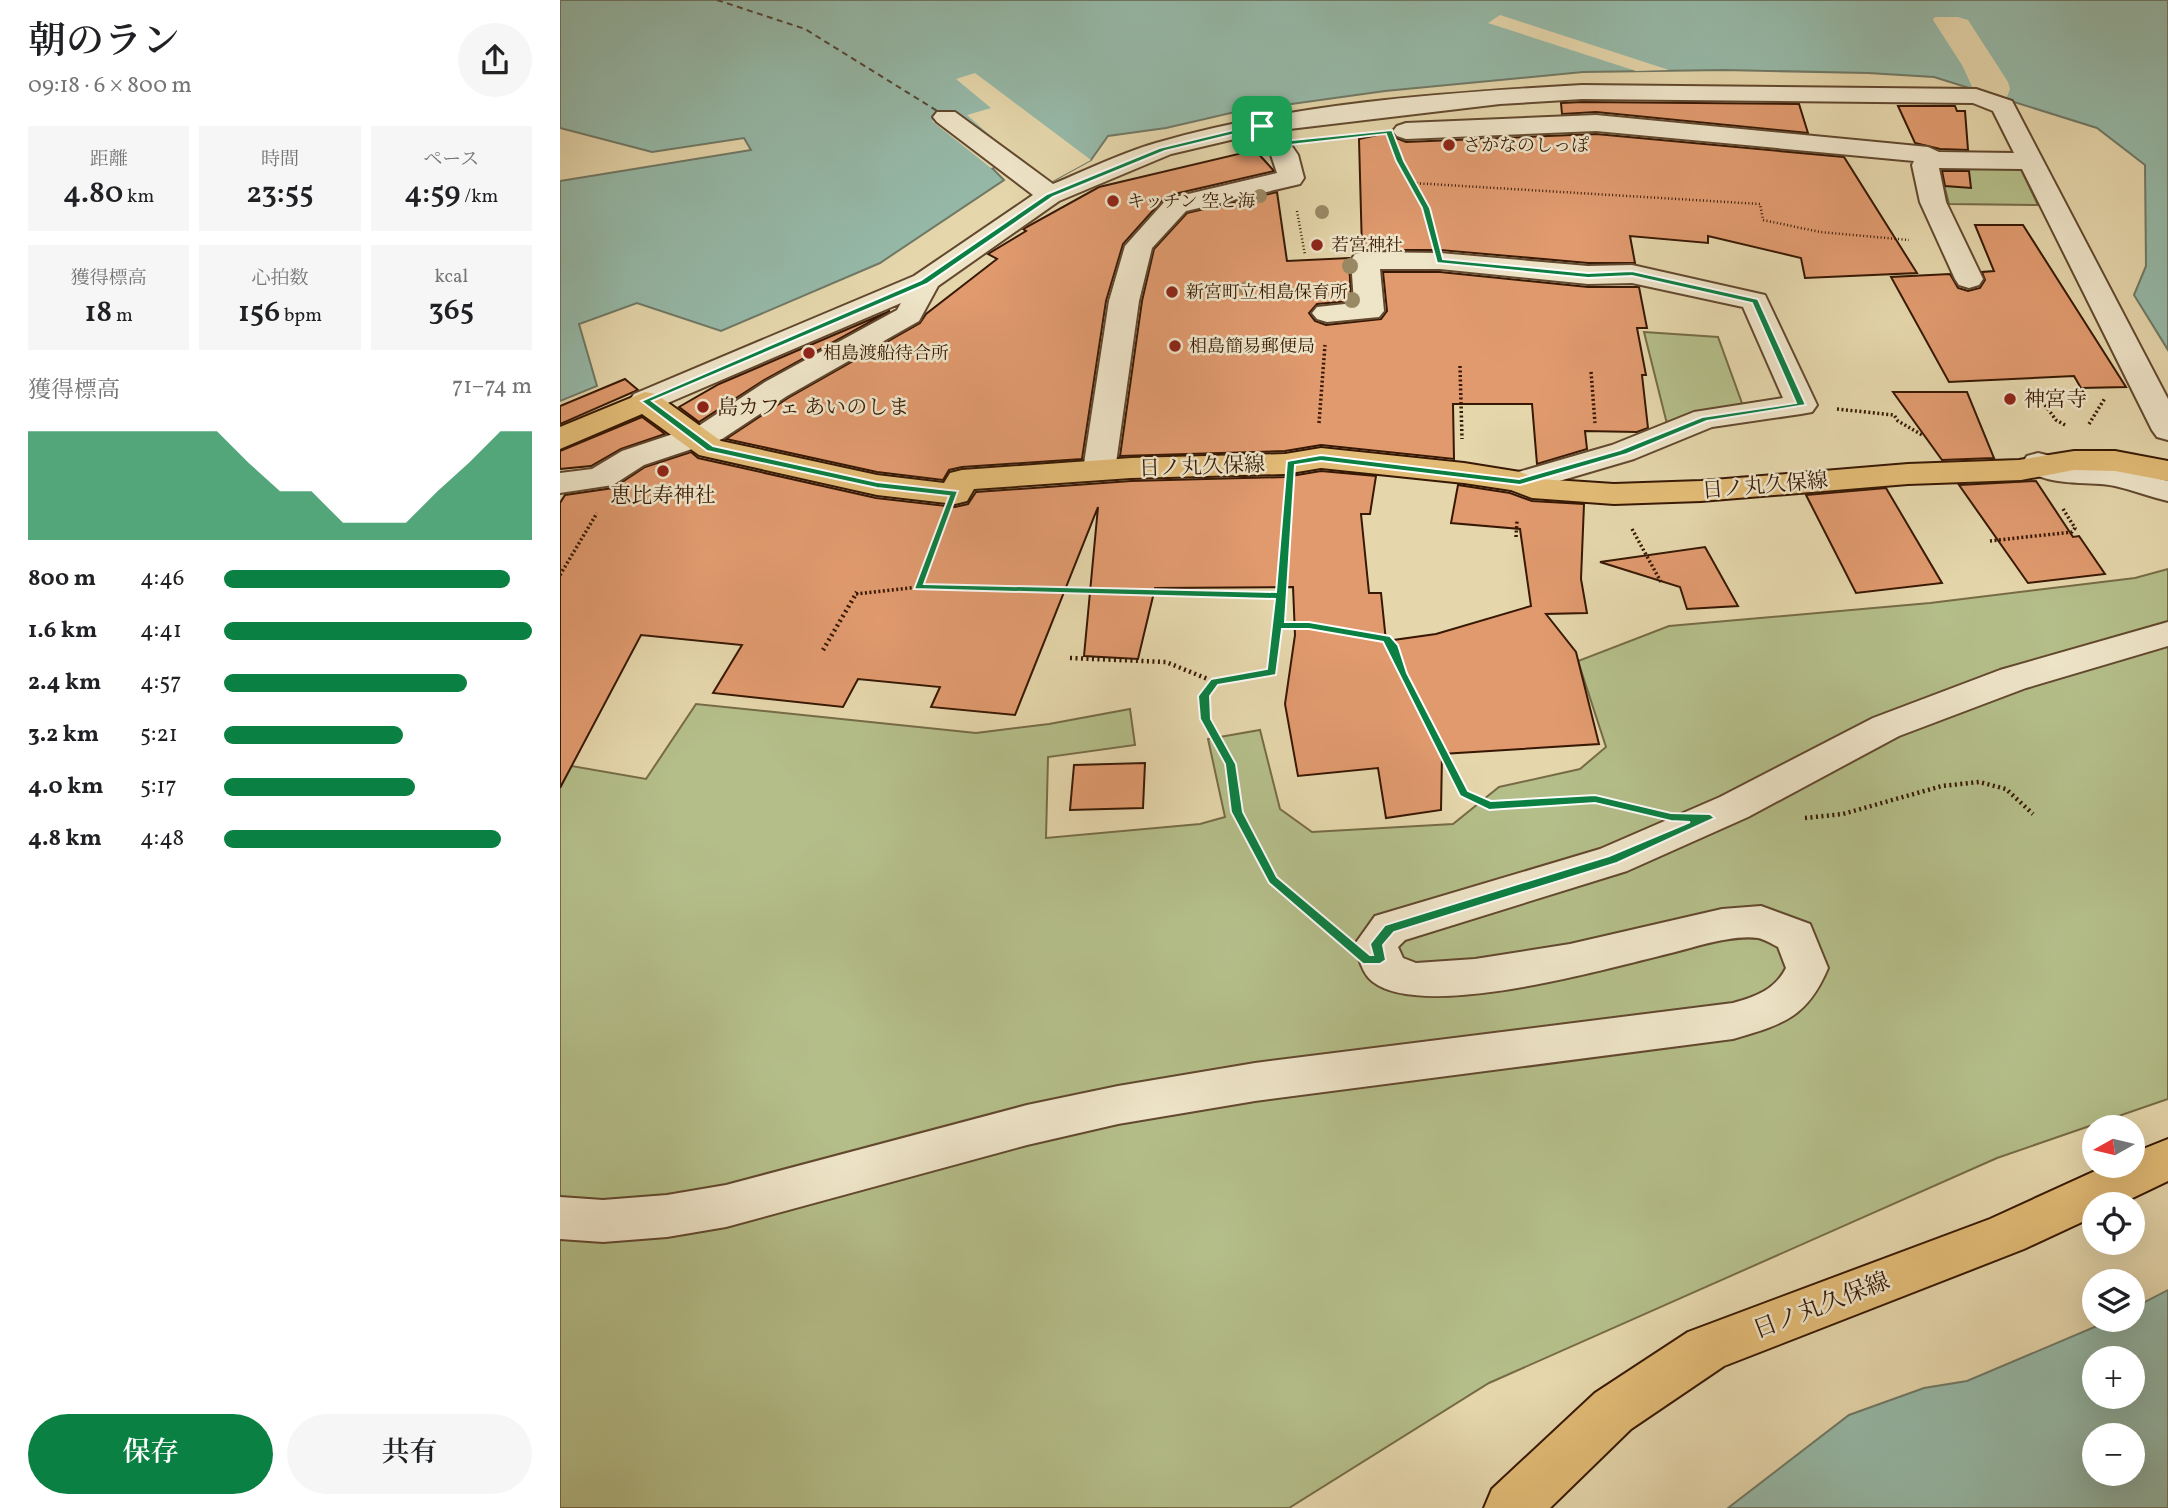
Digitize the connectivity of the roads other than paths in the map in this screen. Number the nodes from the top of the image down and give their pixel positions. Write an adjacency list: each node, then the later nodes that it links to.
1 (946, 117): 6 (street)
2 (1262, 126): 3 (street); 5 (street); 6 (street)
3 (1281, 144): 4 (street); 15 (street)
4 (1928, 160): 5 (street); 7 (street)
5 (2031, 161): 11 (street)
6 (1050, 195): 8 (street)
7 (1969, 279)
8 (924, 282): 10 (street); 12 (street)
9 (1327, 313): 17 (street)
10 (645, 401): 12 (main road); 13 (main road)
11 (2168, 430)
12 (696, 438): 15 (main road, 日ノ丸久保線); 18 (street)
13 (560, 439)
14 (2035, 465): 16 (main road, 日ノ丸久保線); 17 (main road, 日ノ丸久保線); 19 (street)
15 (1099, 470): 17 (main road, 日ノ丸久保線)
16 (2168, 471)
17 (1520, 482)
18 (560, 483)
19 (2168, 491)
20 (2168, 634): 22 (street)
21 (2168, 1159): 23 (main road, 日ノ丸久保線)
22 (560, 1217)
23 (1511, 1508)

